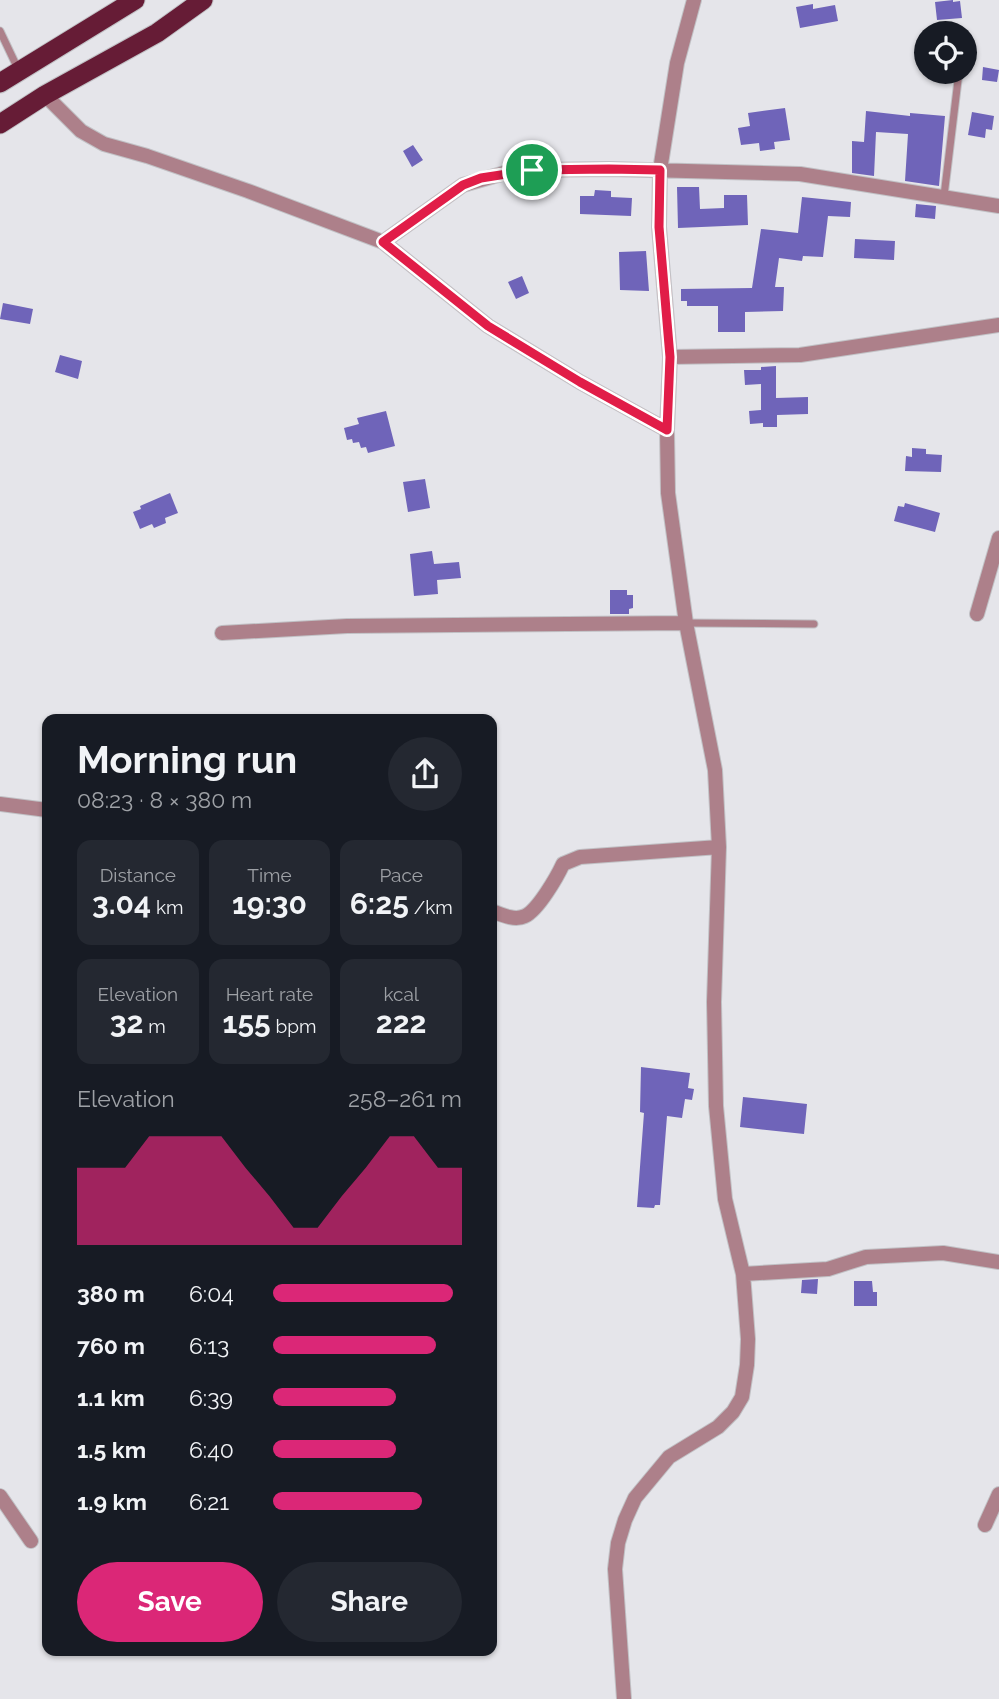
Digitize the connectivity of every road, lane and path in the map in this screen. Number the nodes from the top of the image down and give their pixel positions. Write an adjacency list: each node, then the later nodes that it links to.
1 (135, 0): 5 (highway)
2 (203, 0): 8 (highway)
3 (694, 0): 10 (street)
4 (0, 31): 5 (lane)
5 (19, 72): 6 (highway)
6 (0, 83)
7 (958, 84): 11 (lane)
8 (44, 95): 9 (highway); 13 (street)
9 (0, 124)
10 (660, 170): 11 (street); 13 (street); 15 (street)
11 (944, 196): 12 (street)
12 (999, 206)
13 (383, 242): 16 (street)
14 (999, 325): 15 (street)
15 (670, 357): 16 (street)
16 (667, 430): 19 (street)
17 (999, 538): 18 (street)
18 (977, 614)
19 (686, 623): 20 (lane); 21 (street); 24 (street)
20 (814, 624)
21 (222, 633)
22 (0, 804): 23 (street)
23 (42, 809)
24 (719, 847): 25 (street); 27 (street)
25 (497, 913)
26 (999, 1262): 27 (street)
27 (743, 1274): 32 (street)
28 (999, 1494): 30 (street)
29 (0, 1496): 31 (street)
30 (985, 1525)
31 (31, 1541)
32 (624, 1699)

